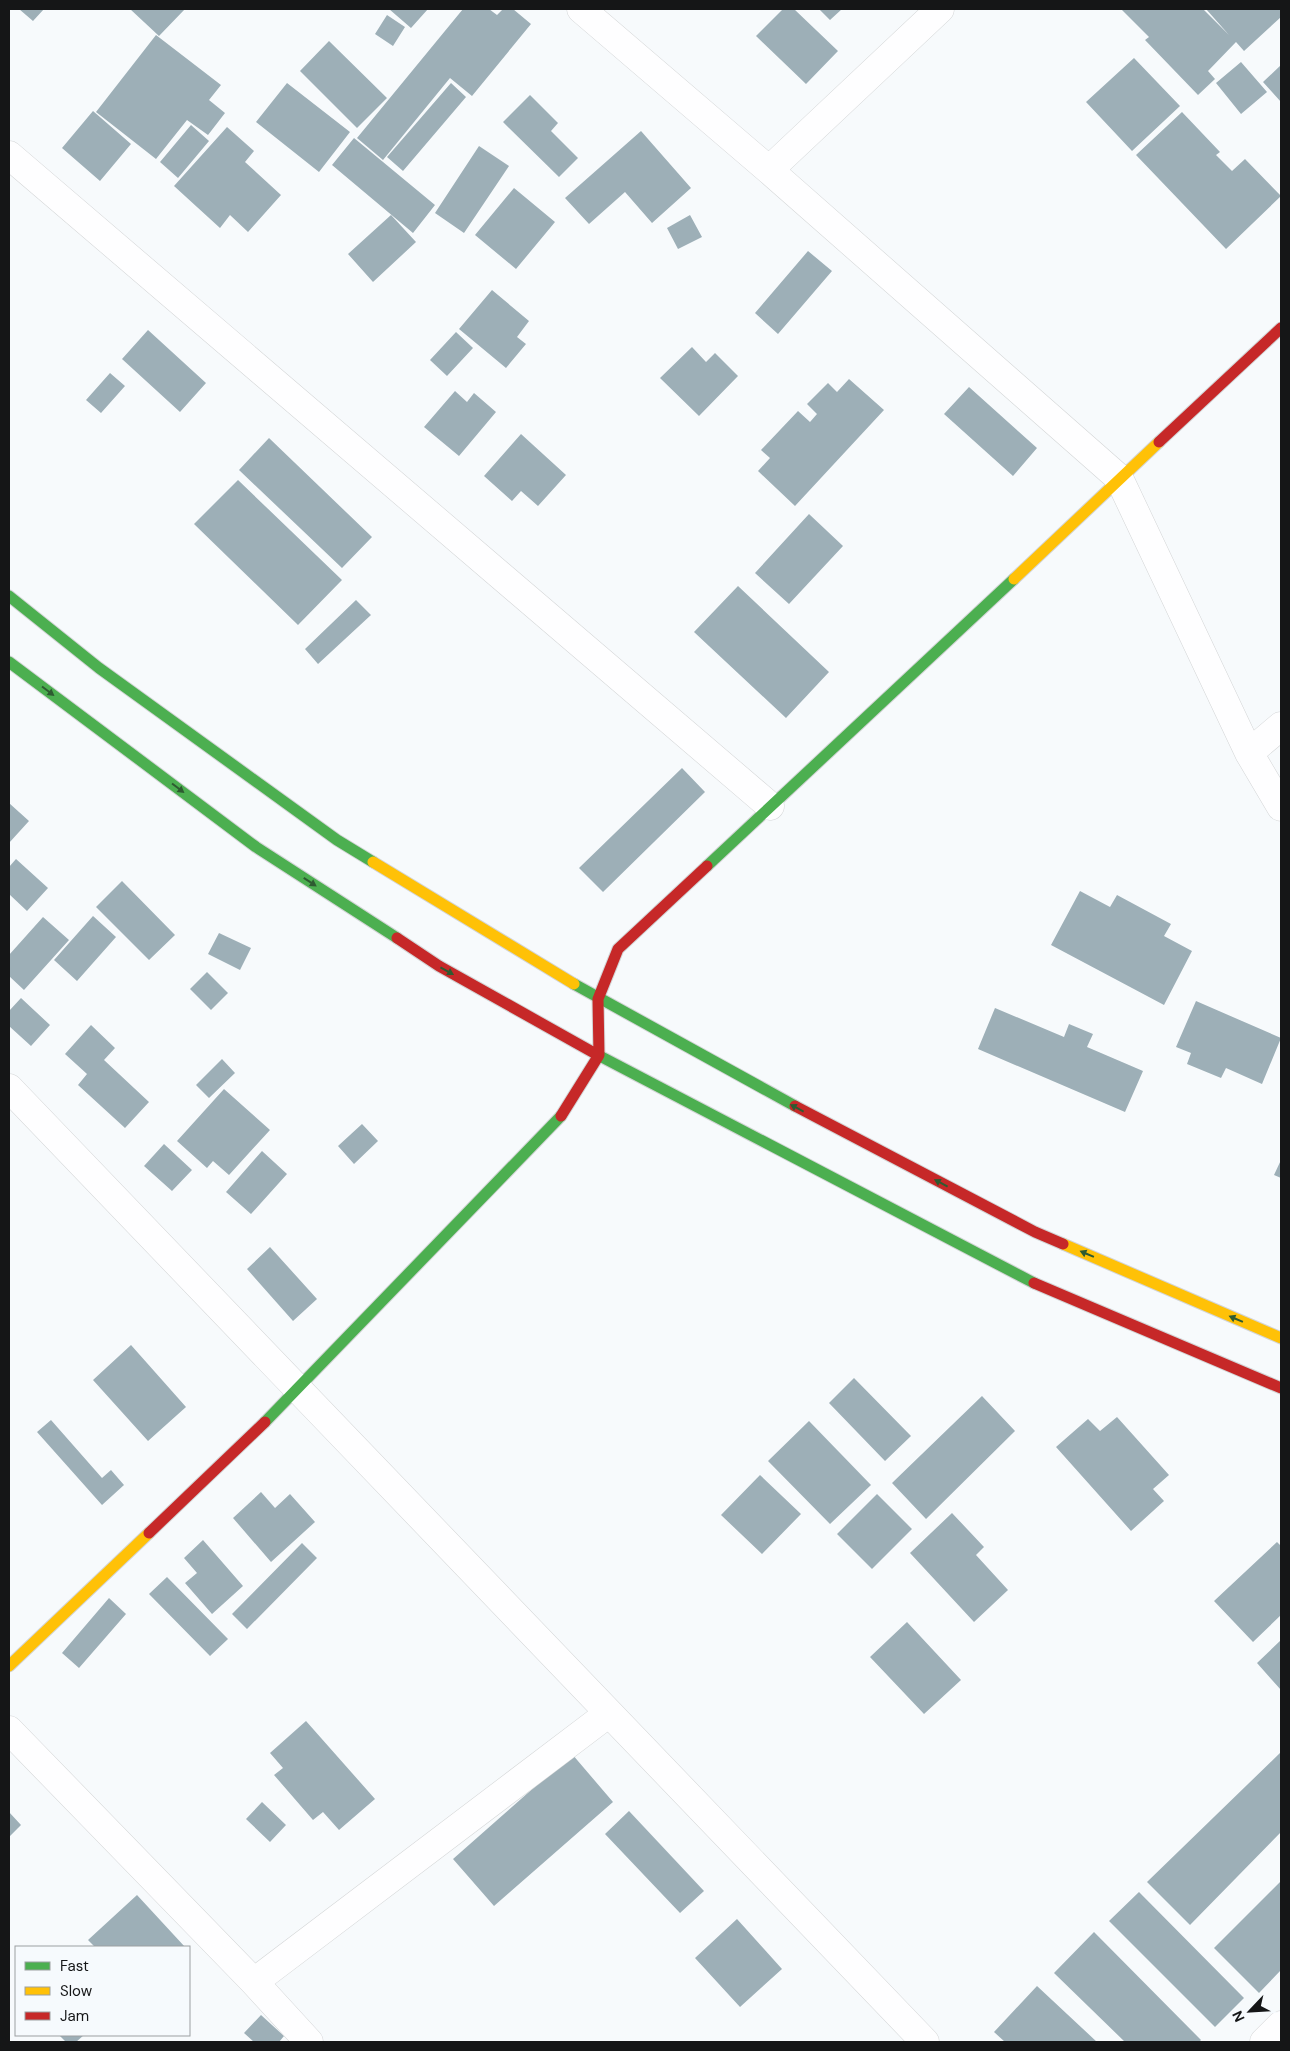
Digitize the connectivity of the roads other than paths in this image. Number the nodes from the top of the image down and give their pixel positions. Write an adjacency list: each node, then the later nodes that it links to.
1 (581, 9): 4 (street)
2 (940, 9): 4 (street)
3 (9, 155): 11 (street)
4 (769, 170): 6 (street)
5 (1281, 328): 6 (main road)
6 (1119, 478): 10 (street); 11 (main road)
7 (9, 596): 13 (main road)
8 (9, 662): 14 (main road, one-way to 14)
9 (1281, 726): 10 (street)
10 (1249, 753): 12 (street)
11 (770, 806): 13 (main road)
12 (1281, 807)
13 (598, 999): 14 (main road); 16 (main road, one-way to 13)
14 (599, 1055): 17 (main road); 18 (main road)
15 (9, 1088): 18 (street)
16 (1281, 1338)
17 (1281, 1388)
18 (297, 1391): 19 (main road); 20 (street)
19 (9, 1666)
20 (609, 1713): 22 (street); 25 (street)
21 (9, 1730): 22 (street)
22 (254, 1982): 24 (street)
23 (1281, 2025): 26 (street)
24 (309, 2042)
25 (925, 2042)
26 (1264, 2042)

